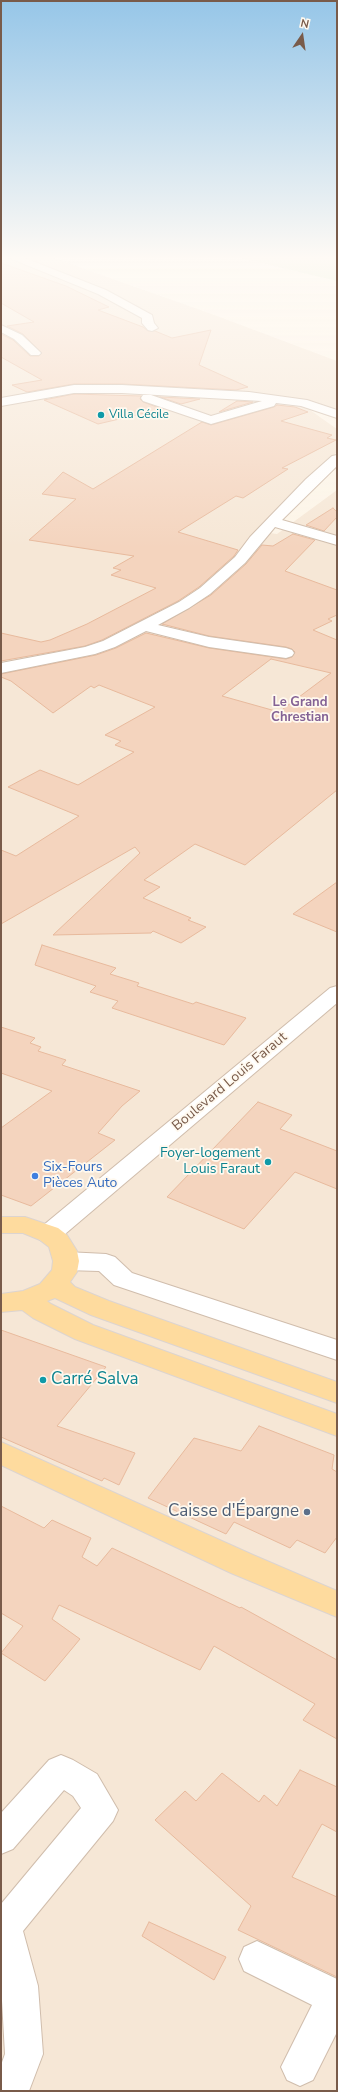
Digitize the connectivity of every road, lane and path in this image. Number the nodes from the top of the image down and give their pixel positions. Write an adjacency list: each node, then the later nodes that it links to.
1 (122, 389): 2 (street); 2 (street); 3 (street)
2 (281, 400): 4 (street)
3 (1, 402)
4 (337, 414)
5 (337, 459): 6 (street)
6 (272, 522): 7 (street); 8 (street)
7 (337, 541)
8 (144, 626): 9 (street); 10 (street)
9 (286, 653)
10 (1, 668)
11 (337, 992): 13 (street, Boulevard Louis Faraut)
12 (1, 1225): 13 (main road)
13 (49, 1234): 14 (main road)
14 (61, 1272): 15 (main road); 17 (street); 18 (main road)
15 (28, 1300): 16 (main road); 19 (main road)
16 (1, 1303)
17 (337, 1350)
18 (337, 1393)
19 (337, 1425)
20 (1, 1453): 21 (main road)
21 (337, 1604)
22 (1, 1838): 26 (street)
23 (257, 1959): 24 (street)
24 (336, 1998): 25 (street)
25 (300, 2067)
26 (10, 2091)

